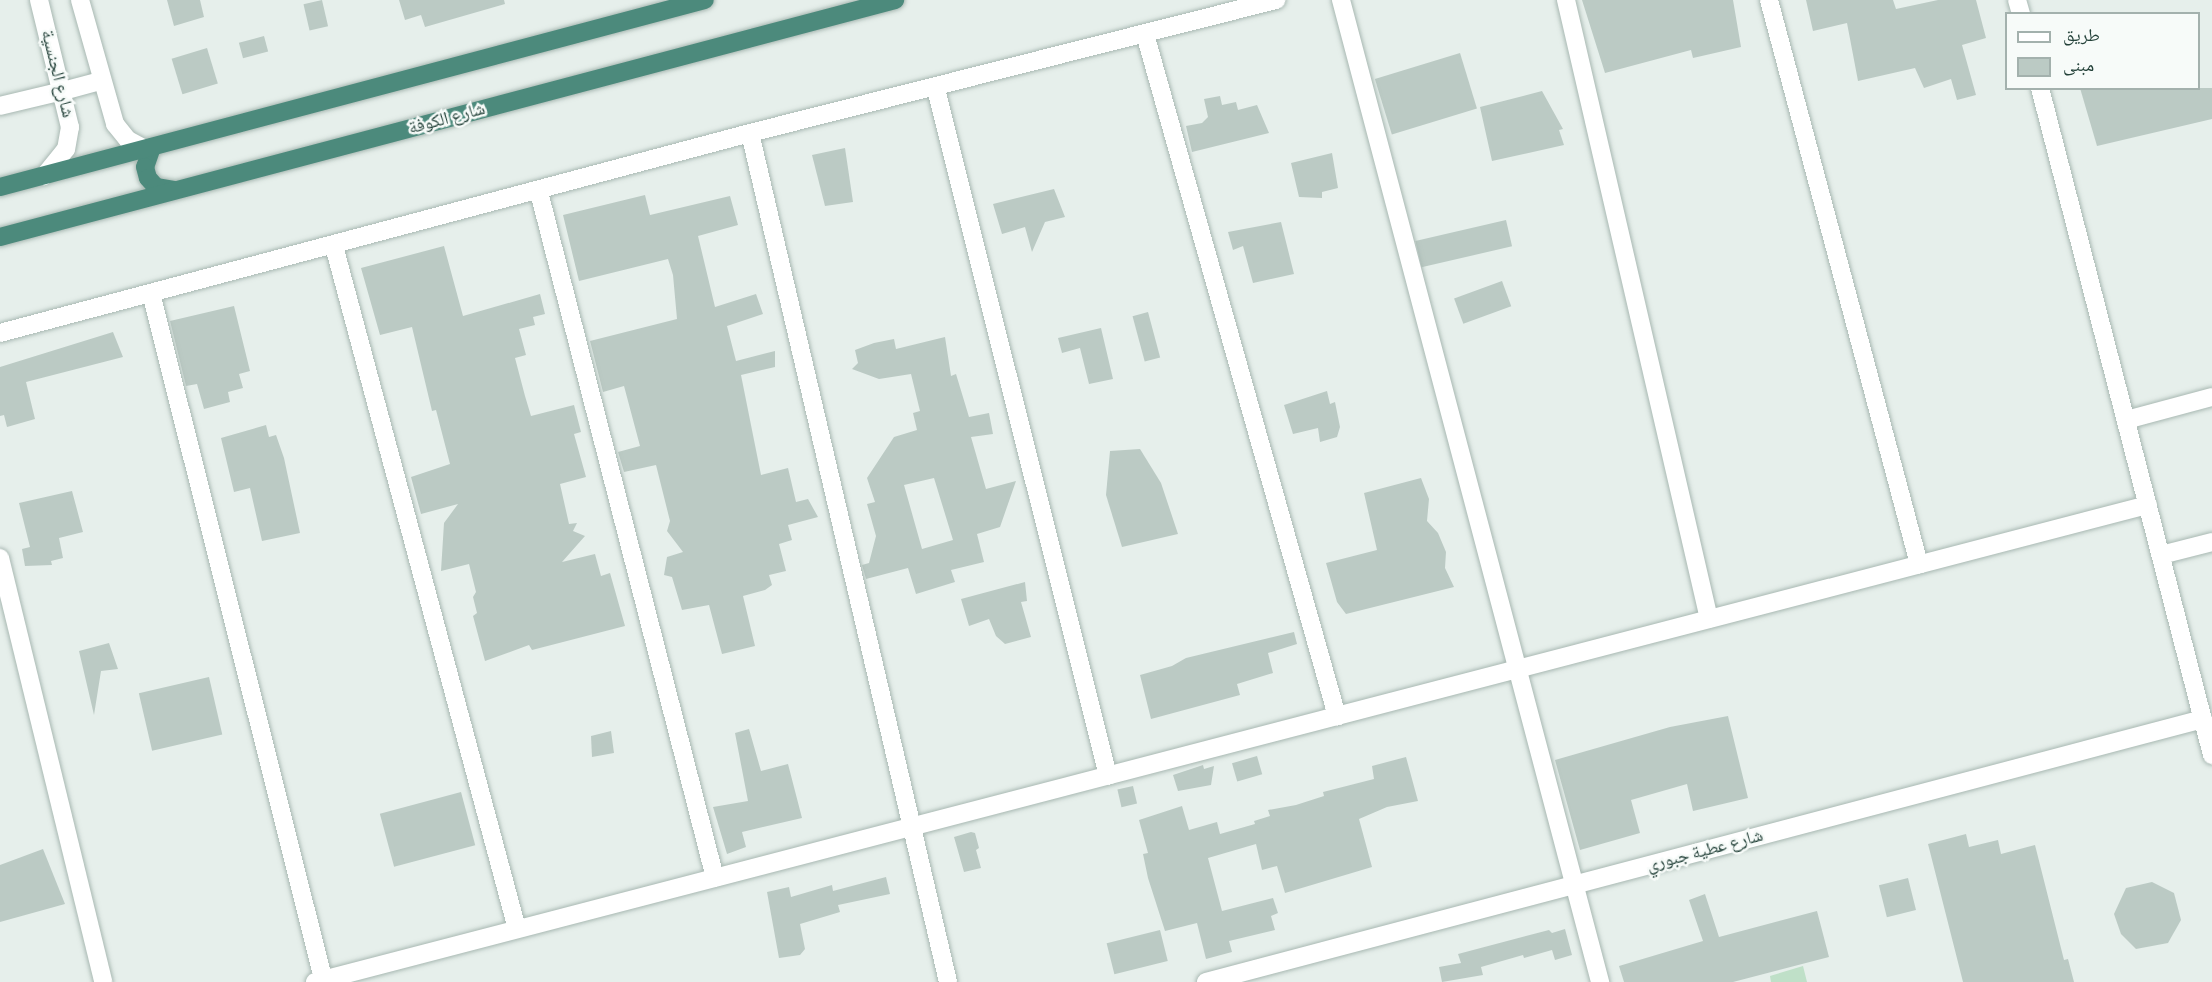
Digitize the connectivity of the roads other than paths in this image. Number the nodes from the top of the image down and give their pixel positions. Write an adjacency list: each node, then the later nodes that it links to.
1 (39, 0): 13 (street, شارع الجنسية)
2 (80, 0): 10 (street)
3 (705, 0): 16 (highway)
4 (895, 0): 19 (highway, شارع الكوفة)
5 (1276, 0): 9 (street)
6 (1341, 0): 33 (street)
7 (1566, 0): 32 (street)
8 (1769, 0): 31 (street)
9 (1145, 34): 11 (street); 34 (street)
10 (101, 81): 13 (street); 16 (street)
11 (936, 88): 15 (street); 37 (street)
12 (2041, 90): 26 (street)
13 (63, 91): 14 (street); 17 (street, شارع الجنسية)
14 (0, 106)
15 (750, 133): 20 (street); 38 (street)
16 (147, 147): 17 (highway); 19 (highway)
17 (44, 176): 18 (highway)
18 (0, 187)
19 (178, 190): 21 (highway, شارع الكوفة)
20 (539, 192): 22 (street); 39 (street)
21 (0, 237)
22 (334, 246): 23 (street); 41 (street)
23 (151, 293): 24 (street); 42 (street)
24 (0, 333)
25 (2212, 398): 26 (street)
26 (2126, 420): 27 (street)
27 (2148, 505): 29 (street); 31 (street)
28 (2212, 542): 29 (street)
29 (2161, 555): 35 (street)
30 (0, 558): 43 (street)
31 (1919, 564): 32 (street)
32 (1709, 619): 33 (street)
33 (1516, 669): 34 (street); 40 (street)
34 (1337, 716): 37 (street)
35 (2203, 719): 36 (street); 40 (street, شارع عطية جبوري)
36 (2212, 754)
37 (1108, 776): 38 (street)
38 (910, 827): 39 (street); 44 (street)
39 (715, 878): 41 (street)
40 (1574, 885): 45 (street, شارع عطية جبوري); 46 (street)
41 (518, 929): 42 (street)
42 (321, 981)
43 (103, 982)
44 (948, 982)
45 (1206, 982)
46 (1600, 982)

